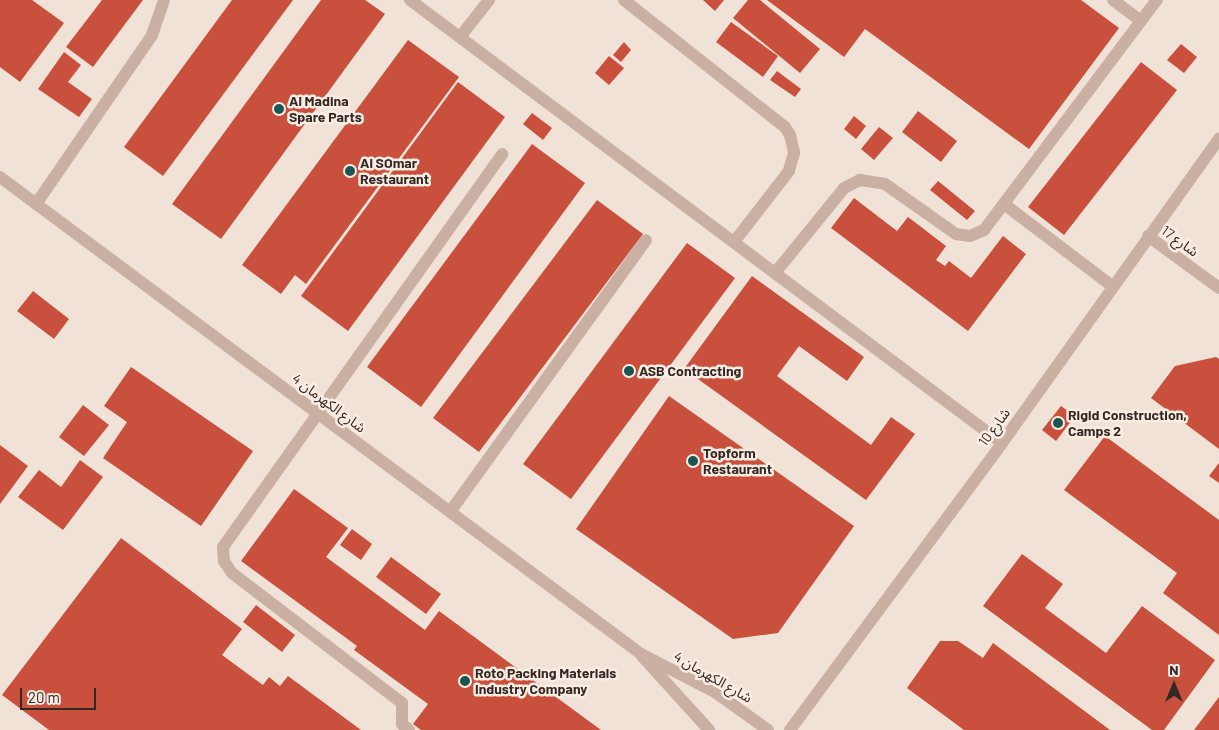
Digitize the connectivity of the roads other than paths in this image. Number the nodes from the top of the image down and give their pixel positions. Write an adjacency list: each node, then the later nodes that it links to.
1 (164, 0): 12 (street)
2 (410, 0): 8 (street)
3 (489, 0): 8 (street)
4 (624, 0): 16 (street)
5 (1112, 0): 7 (street)
6 (1157, 0): 7 (street)
7 (1141, 21): 13 (street)
8 (460, 37): 16 (street)
9 (1219, 139): 14 (street, شارع 10)
10 (502, 154): 20 (street)
11 (0, 177): 12 (street, شارع الكهرمان 4)
12 (36, 204): 20 (street, شارع الكهرمان 4)
13 (1004, 204): 17 (street); 18 (street)
14 (1148, 236): 18 (street, شارع 10); 19 (street, شارع 17)
15 (646, 240): 22 (street)
16 (734, 242): 17 (street)
17 (775, 274): 21 (street)
18 (1112, 286): 21 (street, شارع 10)
19 (1219, 288)
20 (317, 413): 22 (street, شارع الكهرمان 4); 24 (street)
21 (1002, 443): 27 (street, شارع 10)
22 (450, 512): 23 (street, شارع الكهرمان 4)
23 (640, 654): 25 (street, شارع الكهرمان 4); 26 (street, شارع الكهرمان 4)
24 (409, 730)
25 (709, 730)
26 (768, 730)
27 (790, 730)

